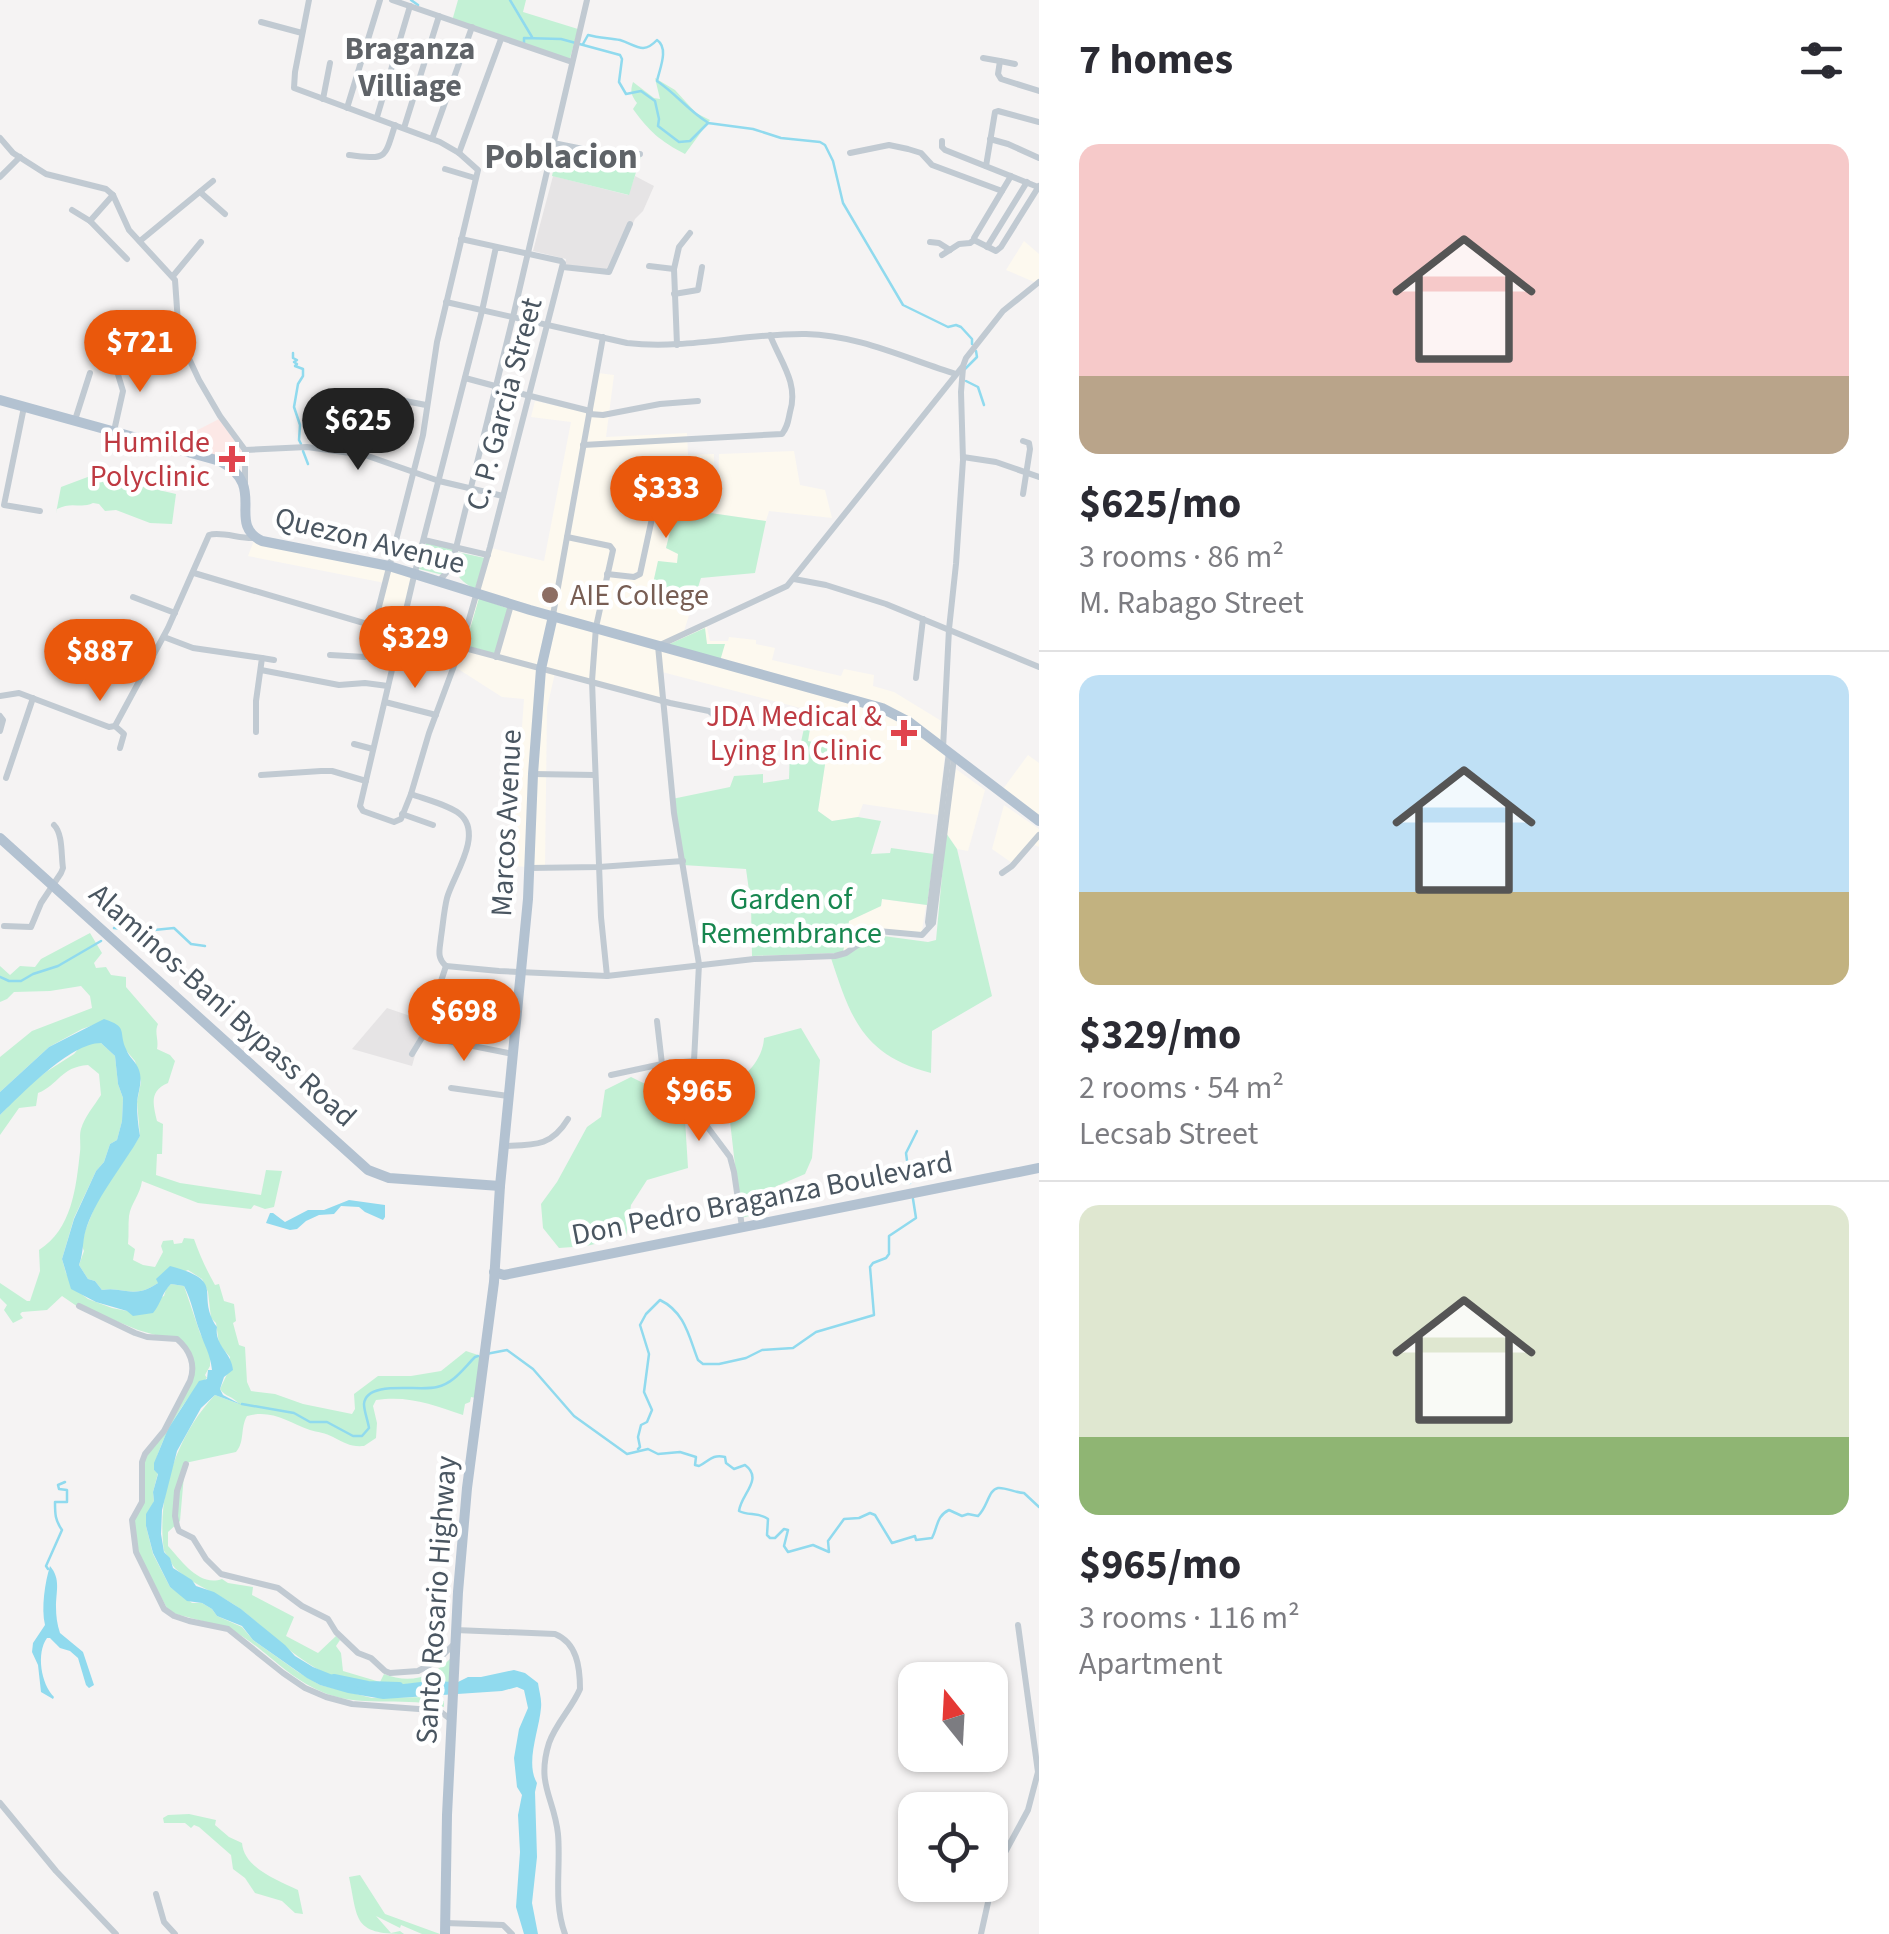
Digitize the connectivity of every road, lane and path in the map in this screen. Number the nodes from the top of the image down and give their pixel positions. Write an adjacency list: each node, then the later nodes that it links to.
1 (380, 0): 18 (street)
2 (392, 0): 5 (street)
3 (587, 0): 13 (street)
4 (306, 1): 9 (street)
5 (410, 6): 6 (street); 19 (street)
6 (439, 16): 8 (street); 21 (street)
7 (261, 22): 9 (street)
8 (472, 27): 10 (street); 24 (street)
9 (302, 33): 17 (street)
10 (501, 39): 13 (street); 27 (street)
11 (983, 58): 12 (street)
12 (1000, 61): 15 (street); 16 (street)
13 (572, 62): 26 (street)
14 (330, 63): 17 (street)
15 (1015, 64)
16 (1039, 92)
17 (322, 99): 18 (street)
18 (347, 108): 19 (street)
19 (377, 118): 21 (street)
20 (1039, 122): 23 (street)
21 (399, 127): 24 (street); 28 (street)
22 (0, 138): 31 (street)
23 (990, 139): 32 (street); 33 (street)
24 (432, 140): 27 (street)
25 (942, 141): 33 (street)
26 (553, 143): 29 (street); 57 (street)
27 (459, 152): 37 (street)
28 (349, 154)
29 (640, 154)
30 (850, 154): 41 (street)
31 (20, 157): 36 (street); 43 (street)
32 (1039, 158)
33 (986, 166): 35 (street)
34 (445, 169): 37 (street)
35 (1011, 176): 39 (street); 41 (street)
36 (0, 177)
37 (476, 178): 49 (street)
38 (213, 181): 42 (street)
39 (1027, 182): 40 (street); 55 (street)
40 (1039, 187): 55 (street)
41 (1002, 191): 50 (street)
42 (200, 192): 45 (street); 51 (street)
43 (113, 196): 46 (street); 51 (street)
44 (72, 210): 46 (street)
45 (225, 214)
46 (90, 221): 59 (street)
47 (630, 224): 61 (street)
48 (690, 233): 63 (street)
49 (461, 239): 54 (street, C. P. Garcia Street); 67 (street)
50 (974, 240): 55 (street); 56 (street)
51 (140, 241): 64 (street)
52 (201, 242): 64 (street)
53 (930, 242): 56 (street)
54 (496, 247): 57 (street, C. P. Garcia Street); 68 (street)
55 (987, 247)
56 (951, 250): 58 (street)
57 (528, 254): 61 (street, C. P. Garcia Street); 69 (street)
58 (942, 255)
59 (127, 259)
60 (649, 266): 63 (street)
61 (563, 267): 70 (street, C. P. Garcia Street)
62 (702, 267): 66 (street)
63 (674, 270): 66 (street)
64 (174, 276): 92 (street)
65 (1039, 282): 75 (street)
66 (674, 294): 73 (street)
67 (446, 302): 68 (street); 84 (street)
68 (482, 311): 69 (street); 78 (street)
69 (513, 317): 70 (street); 79 (street)
70 (548, 324): 72 (street); 81 (street, C. P. Garcia Street)
71 (770, 335): 73 (street); 77 (street); 90 (street)
72 (602, 337): 73 (street); 86 (street)
73 (678, 345)
74 (120, 351): 88 (street)
75 (963, 366): 77 (street); 94 (street)
76 (90, 373): 87 (street)
77 (956, 374): 117 (street)
78 (464, 378): 79 (street); 100 (street)
79 (495, 387): 81 (street); 102 (street)
80 (374, 395): 84 (street)
81 (528, 396): 86 (street); 104 (street, C. P. Garcia Street)
82 (0, 400): 85 (main road)
83 (698, 401): 86 (street)
84 (427, 405): 97 (street)
85 (24, 407): 87 (main road); 106 (street)
86 (589, 412): 90 (street)
87 (75, 421): 88 (main road)
88 (114, 431): 96 (main road)
89 (1023, 441): 91 (street)
90 (584, 445): 107 (street)
91 (1030, 449): 93 (street); 98 (street)
92 (245, 450): 95 (street); 97 (street)
93 (1039, 450)
94 (962, 457): 98 (street); 128 (street)
95 (246, 464): 96 (street); 101 (street)
96 (230, 466): 101 (main road, Quezon Avenue)
97 (414, 473): 100 (street); 112 (street)
98 (1026, 473): 99 (street); 103 (street)
99 (1039, 477)
100 (439, 481): 102 (street); 109 (street)
101 (245, 488): 108 (main road, Quezon Avenue)
102 (470, 489): 104 (street); 110 (street)
103 (1023, 494)
104 (503, 496): 111 (street, C. P. Garcia Street)
105 (654, 509): 116 (street)
106 (40, 511)
107 (567, 537): 116 (street); 124 (street)
108 (256, 538): 112 (main road, Quezon Avenue); 115 (street)
109 (424, 540): 110 (street); 114 (street)
110 (456, 548): 111 (street); 113 (street)
111 (488, 556): 120 (street, C. P. Garcia Street)
112 (390, 566): 114 (main road, Quezon Avenue); 126 (street)
113 (450, 568): 118 (street); 119 (street)
114 (414, 572): 118 (main road, Quezon Avenue); 141 (street)
115 (194, 573): 123 (street); 126 (street)
116 (608, 574): 127 (street)
117 (794, 579): 125 (street); 130 (street)
118 (440, 580): 119 (main road, Quezon Avenue)
119 (459, 586): 120 (main road, Quezon Avenue)
120 (477, 592): 122 (main road, Quezon Avenue); 131 (street, C. P. Garcia Street)
121 (133, 597): 123 (street)
122 (512, 604): 124 (main road, Quezon Avenue); 133 (street)
123 (175, 613): 129 (street)
124 (553, 616): 127 (main road, Quezon Avenue); 137 (main road, Marcos Avenue)
125 (923, 618): 128 (street); 139 (street)
126 (372, 626): 132 (street)
127 (596, 627): 130 (main road, Quezon Avenue); 140 (street)
128 (949, 630): 136 (street); 155 (street)
129 (164, 636): 134 (street); 149 (street)
130 (658, 646): 145 (street); 155 (main road, Quezon Avenue)
131 (461, 647): 133 (street); 146 (street, C. P. Garcia Street)
132 (330, 655)
133 (496, 657): 137 (street)
134 (262, 658): 135 (street); 138 (street)
135 (274, 660)
136 (1039, 667)
137 (541, 669): 140 (street); 156 (main road, Marcos Avenue)
138 (261, 670): 141 (street); 151 (street)
139 (916, 678)
140 (592, 681): 145 (street); 157 (street)
141 (388, 686): 144 (street)
142 (0, 696): 143 (street)
143 (33, 698): 149 (street); 159 (street)
144 (385, 702): 146 (street); 154 (street)
145 (664, 702): 148 (street); 168 (street)
146 (436, 715): 161 (street, C. P. Garcia Street)
147 (0, 716): 150 (street)
148 (740, 723)
149 (115, 726): 153 (street)
150 (0, 730)
151 (256, 732)
152 (354, 744): 154 (street)
153 (120, 748)
154 (373, 749): 160 (street)
155 (949, 752): 163 (main road, Quezon Avenue); 174 (street)
156 (533, 774): 157 (street); 170 (main road, Marcos Avenue)
157 (594, 774): 169 (street)
158 (261, 775): 160 (street)
159 (6, 778)
160 (366, 781): 162 (street)
161 (411, 794): 162 (street, C. P. Garcia Street); 175 (street)
162 (402, 816): 165 (street)
163 (1039, 821)
164 (54, 825): 172 (street)
165 (432, 825)
166 (1039, 835): 171 (street)
167 (0, 838): 172 (main road, Alaminos-Bani Bypass Road)
168 (683, 861): 169 (street); 174 (street)
169 (599, 867): 170 (street); 177 (street)
170 (529, 868): 176 (main road, Marcos Avenue)
171 (1002, 873)
172 (52, 885): 173 (street); 192 (main road, Alaminos-Bani Bypass Road)
173 (4, 926)
174 (698, 964): 177 (street); 184 (street)
175 (446, 966): 176 (street); 181 (street)
176 (521, 973): 177 (street); 179 (main road, Marcos Avenue)
177 (607, 976)
178 (465, 1008): 179 (street)
179 (516, 1016): 183 (main road, Marcos Avenue)
180 (658, 1021): 185 (street)
181 (423, 1036): 182 (street); 183 (street)
182 (412, 1054)
183 (513, 1054): 188 (main road, Marcos Avenue)
184 (694, 1060): 185 (street); 193 (street)
185 (662, 1064): 186 (street)
186 (612, 1074)
187 (451, 1088): 188 (street)
188 (509, 1096): 190 (main road, Marcos Avenue)
189 (568, 1120): 190 (street)
190 (504, 1146): 192 (main road, Marcos Avenue)
191 (1039, 1168): 193 (main road, Don Pedro Braganza Boulevard)
192 (500, 1183): 194 (main road, Marcos Avenue)
193 (742, 1227): 194 (main road, Don Pedro Braganza Boulevard)
194 (499, 1272): 198 (main road, Santo Rosario Highway)
195 (79, 1306): 200 (street)
196 (186, 1464): 199 (street)
197 (1018, 1626): 208 (street)
198 (455, 1630): 199 (main road, Santo Rosario Highway); 207 (street)
199 (454, 1644): 200 (main road, Santo Rosario Highway)
200 (451, 1713): 203 (main road, Santo Rosario Highway)
201 (0, 1803): 204 (street)
202 (156, 1894): 205 (street)
203 (445, 1929): 206 (street)
204 (116, 1934)
205 (175, 1934)
206 (512, 1934)
207 (564, 1934)
208 (981, 1934)

